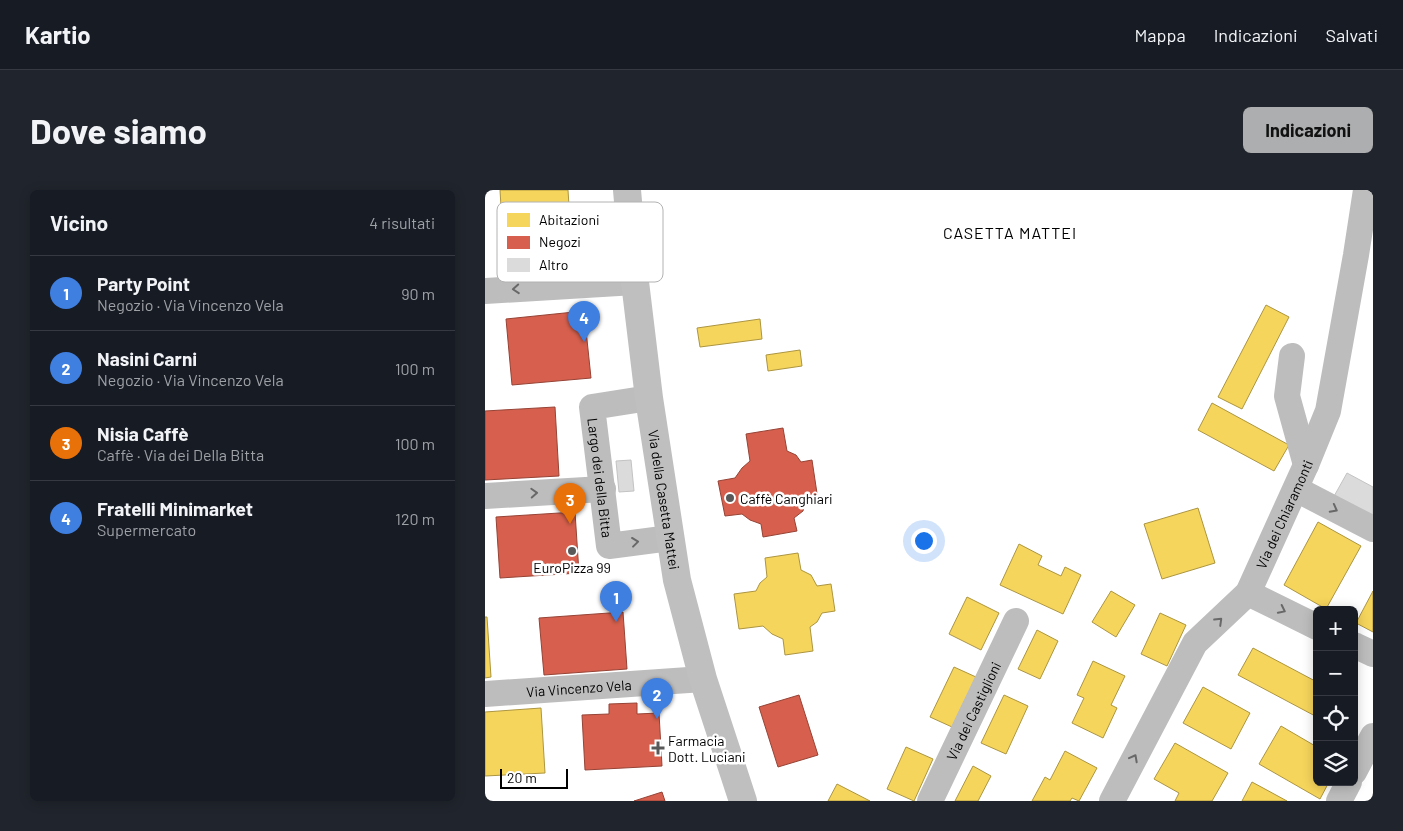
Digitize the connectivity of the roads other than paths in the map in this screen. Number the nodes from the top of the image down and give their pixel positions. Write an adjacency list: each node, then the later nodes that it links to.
1 (1366, 190): 6 (street, Via dei Chiaramonti)
2 (635, 282): 3 (street, one-way to 3); 5 (main road, Via della Casetta Mattei)
3 (485, 291)
4 (1292, 356): 6 (street)
5 (649, 398): 7 (street, Largo dei della Bitta); 11 (main road, Via della Casetta Mattei)
6 (1306, 465): 8 (street, Via dei Chiaramonti)
7 (603, 489): 9 (street, one-way to 7); 11 (street, Largo dei della Bitta, one-way to 11)
8 (1296, 489): 10 (street, one-way to 10); 12 (street, Via dei Chiaramonti)
9 (485, 496)
10 (1373, 530)
11 (670, 538): 17 (main road, Via della Casetta Mattei)
12 (1247, 593): 14 (street, one-way to 14); 24 (street, Via dei Chiaramonti, one-way to 12)
13 (1016, 620): 23 (street, Via dei Castiglioni)
14 (1313, 625)
15 (1358, 647): 16 (street)
16 (1373, 654)
17 (703, 679): 18 (street, Via Vincenzo Vela); 22 (main road, Via della Casetta Mattei)
18 (485, 694)
19 (1373, 736): 20 (street)
20 (1358, 764)
21 (1347, 786): 25 (street)
22 (743, 801)
23 (930, 801)
24 (1112, 801)
25 (1339, 801)

